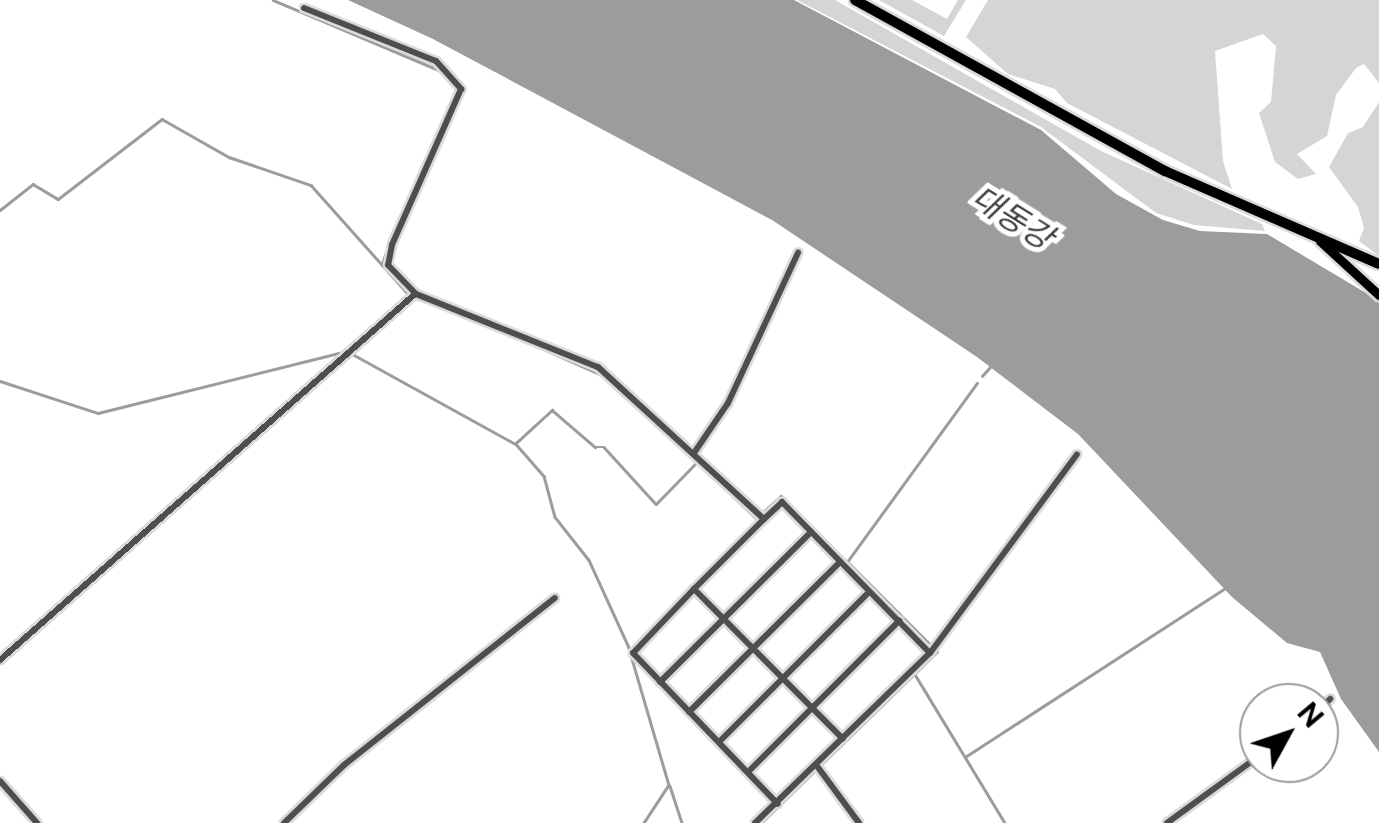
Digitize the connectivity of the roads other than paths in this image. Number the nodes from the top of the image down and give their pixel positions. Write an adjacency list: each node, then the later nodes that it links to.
1 (855, 0): 3 (highway)
2 (304, 8): 6 (street)
3 (1310, 232): 5 (highway); 7 (main road)
4 (798, 254): 8 (street)
5 (1379, 264)
6 (416, 294): 8 (street); 20 (street)
7 (1379, 295)
8 (694, 453): 10 (street)
9 (1077, 454): 19 (street)
10 (764, 519): 11 (street); 13 (street)
11 (811, 532): 12 (street); 16 (street)
12 (840, 562): 14 (street); 18 (street)
13 (694, 588): 16 (street); 22 (street)
14 (870, 592): 17 (street); 21 (street)
15 (555, 598): 33 (street)
16 (724, 619): 18 (street); 22 (street)
17 (899, 622): 19 (street); 23 (street)
18 (754, 648): 21 (street); 24 (street)
19 (930, 653): 25 (street)
20 (0, 660)
21 (782, 678): 23 (street); 26 (street)
22 (660, 682): 24 (street)
23 (812, 708): 25 (street); 29 (street)
24 (689, 712): 26 (street)
25 (843, 740): 27 (street)
26 (720, 742): 29 (street)
27 (817, 766): 31 (street); 35 (street)
28 (1239, 771): 36 (street)
29 (748, 772): 31 (street)
30 (0, 781): 32 (street)
31 (778, 804): 34 (street)
32 (37, 823)
33 (284, 823)
34 (755, 823)
35 (859, 823)
36 (1167, 823)

